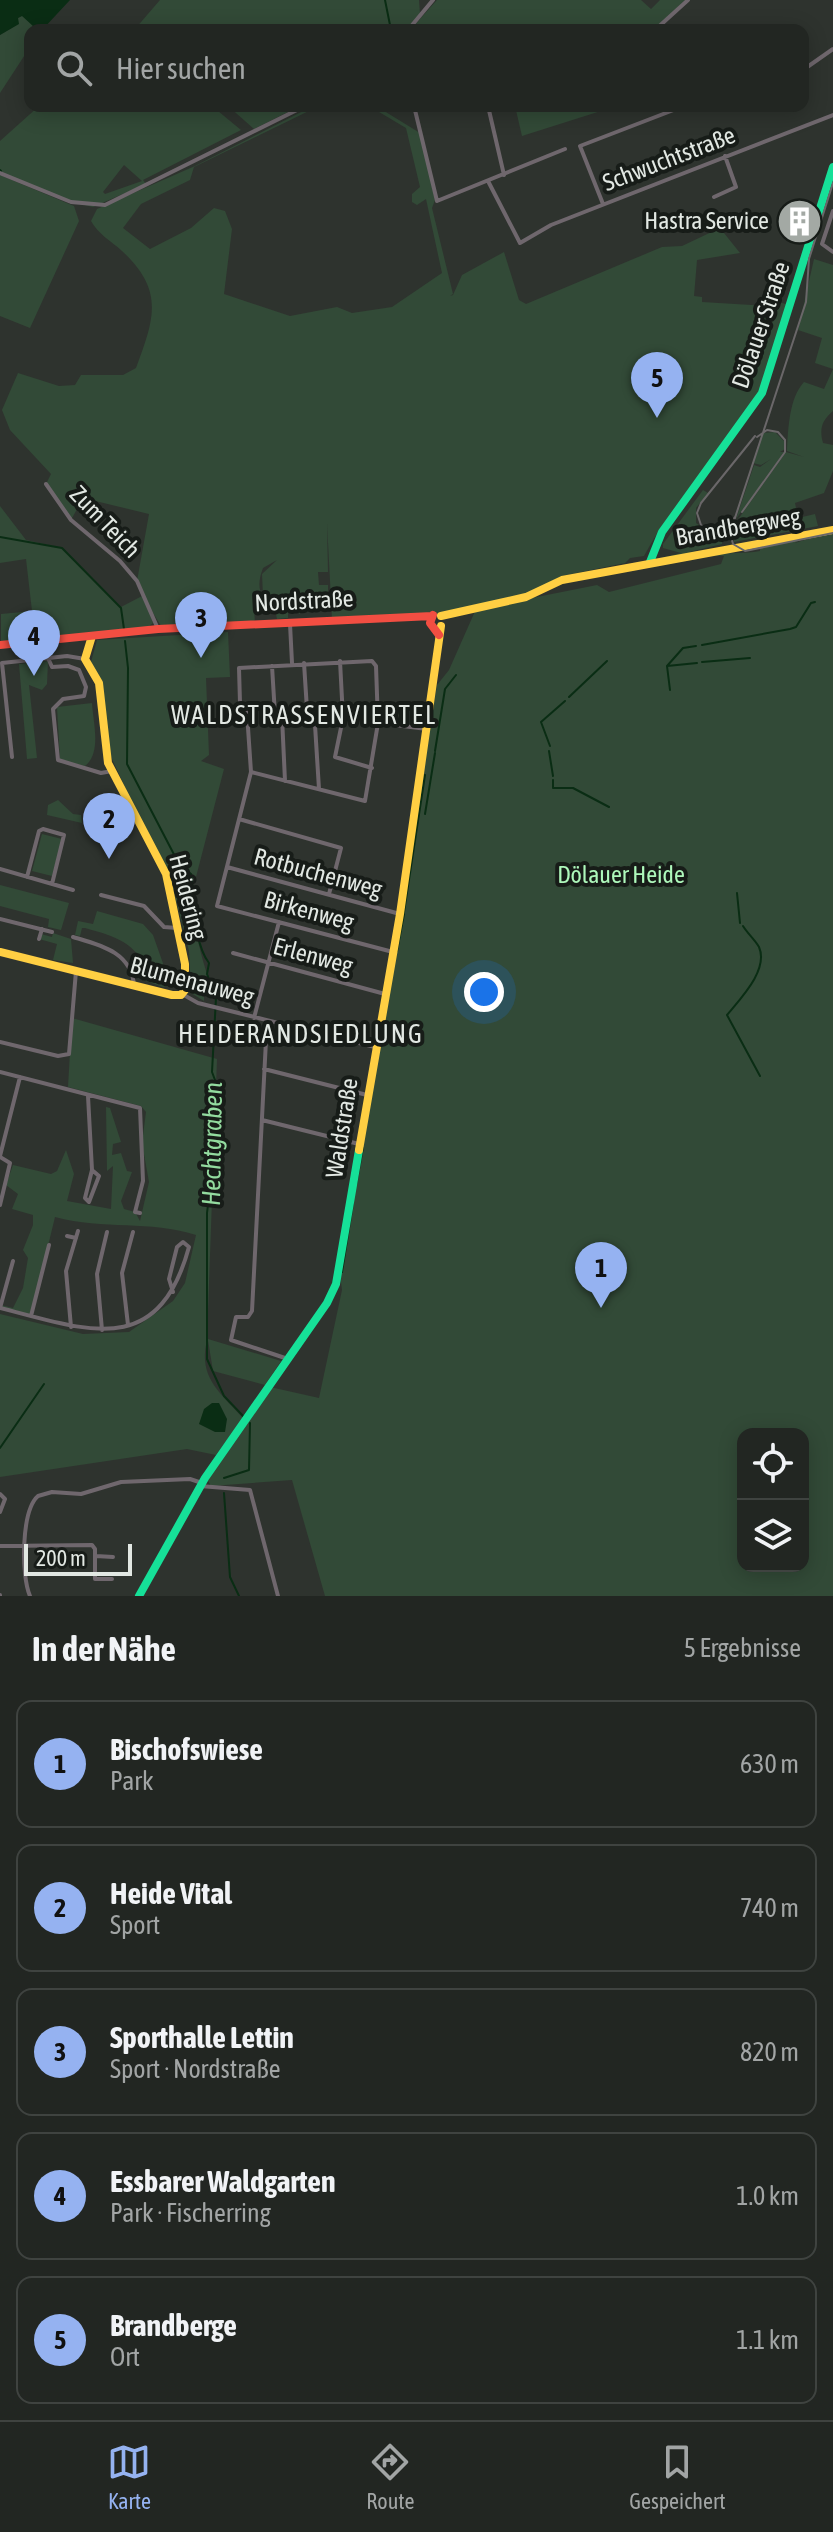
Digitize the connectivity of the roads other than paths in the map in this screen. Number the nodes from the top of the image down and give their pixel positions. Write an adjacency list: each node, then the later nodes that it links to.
1 (433, 0): 3 (street)
2 (688, 0): 4 (street)
3 (413, 24)
4 (662, 24)
5 (833, 49): 6 (street)
6 (809, 66)
7 (293, 112): 15 (street)
8 (415, 112): 17 (street)
9 (489, 112): 16 (street)
10 (668, 112): 19 (street)
11 (833, 115): 13 (street, Schwuchtstraße)
12 (565, 149): 16 (street)
13 (725, 156): 18 (street); 19 (street, Schwuchtstraße)
14 (833, 167): 21 (main road, Dölauer Straße)
15 (0, 173)
16 (504, 175): 17 (street)
17 (488, 181): 19 (street, Schwuchtstraße)
18 (714, 197)
19 (603, 204)
20 (833, 211): 22 (street)
21 (816, 221): 22 (street); 26 (main road, Dölauer Straße)
22 (828, 225): 23 (street)
23 (833, 252)
24 (46, 484): 29 (street, Zum Teich)
25 (833, 530): 26 (main road, Brandbergweg)
26 (650, 562): 27 (main road)
27 (439, 620): 28 (main road, Nordstraße); 40 (main road, Waldstraße)
28 (289, 622): 29 (main road, Nordstraße); 37 (street)
29 (158, 629): 30 (main road, Nordstraße)
30 (92, 636): 31 (main road, Nordstraße); 33 (main road)
31 (0, 645)
32 (48, 658): 33 (street); 35 (street); 43 (street)
33 (85, 659): 43 (main road, Heidering)
34 (340, 661): 36 (street); 39 (street); 42 (street)
35 (1, 663): 41 (street)
36 (304, 663): 37 (street); 46 (street)
37 (292, 664): 38 (street)
38 (272, 665): 44 (street); 45 (street)
39 (378, 723): 40 (street); 42 (street)
40 (427, 729): 55 (main road, Waldstraße)
41 (12, 757)
42 (372, 768): 46 (street)
43 (112, 771): 58 (main road, Heidering)
44 (251, 772): 45 (street); 47 (street)
45 (285, 781): 46 (street)
46 (319, 789)
47 (239, 819): 48 (street); 54 (street)
48 (227, 867): 54 (street, Rotbuchenweg); 57 (street, Birkenweg)
49 (0, 869): 50 (street)
50 (27, 877): 51 (street); 51 (street)
51 (52, 884): 52 (street)
52 (73, 890)
53 (101, 895): 58 (street)
54 (329, 895): 55 (street, Rotbuchenweg)
55 (400, 914): 64 (main road, Waldstraße)
56 (0, 919): 59 (street)
57 (279, 922): 64 (street, Birkenweg); 66 (street)
58 (177, 928): 69 (main road, Heidering)
59 (42, 929): 60 (street); 62 (street)
60 (52, 932)
61 (73, 937): 68 (street)
62 (39, 939)
63 (0, 952): 67 (main road, Blumenauweg)
64 (393, 952): 70 (main road, Waldstraße)
65 (233, 953): 66 (street, Erlenweg)
66 (268, 963): 70 (street, Erlenweg); 71 (street)
67 (76, 971): 68 (main road, Blumenauweg); 73 (street)
68 (134, 986): 69 (main road, Blumenauweg)
69 (182, 994): 71 (street, Blumenauweg)
70 (385, 994): 74 (main road, Waldstraße)
71 (254, 1018): 72 (street, Blumenauweg)
72 (267, 1021): 74 (street, Blumenauweg); 75 (street)
73 (0, 1042)
74 (375, 1047): 78 (main road, Waldstraße)
75 (264, 1069): 78 (street); 80 (street)
76 (0, 1072): 77 (street)
77 (20, 1077): 79 (street); 82 (street)
78 (367, 1095): 81 (main road, Waldstraße)
79 (88, 1096): 83 (street); 85 (street)
80 (262, 1120): 81 (street); 101 (street)
81 (359, 1144): 101 (main road, Waldstraße)
82 (0, 1156): 84 (street)
83 (92, 1170): 83 (street)
84 (0, 1205)
85 (126, 1210)
86 (78, 1231): 90 (street)
87 (107, 1232): 100 (street)
88 (133, 1232): 98 (street)
89 (67, 1236): 90 (street)
90 (76, 1238): 99 (street)
91 (49, 1245): 97 (street)
92 (177, 1247): 93 (street); 93 (street); 95 (street)
93 (186, 1260): 95 (street)
94 (13, 1261): 96 (street)
95 (173, 1292): 98 (street)
96 (0, 1308): 97 (street)
97 (31, 1316): 99 (street)
98 (128, 1325): 100 (street)
99 (71, 1327): 100 (street)
100 (102, 1330)
101 (288, 1359): 102 (main road, Waldstraße)
102 (201, 1484): 105 (street); 111 (main road, Waldstraße); 112 (street)
103 (0, 1494): 104 (street)
104 (0, 1512)
105 (26, 1544): 106 (street); 107 (street); 110 (street)
106 (0, 1546)
107 (96, 1556): 108 (street); 109 (street)
108 (113, 1557)
109 (112, 1579)
110 (30, 1596)
111 (139, 1596)
112 (278, 1596)

